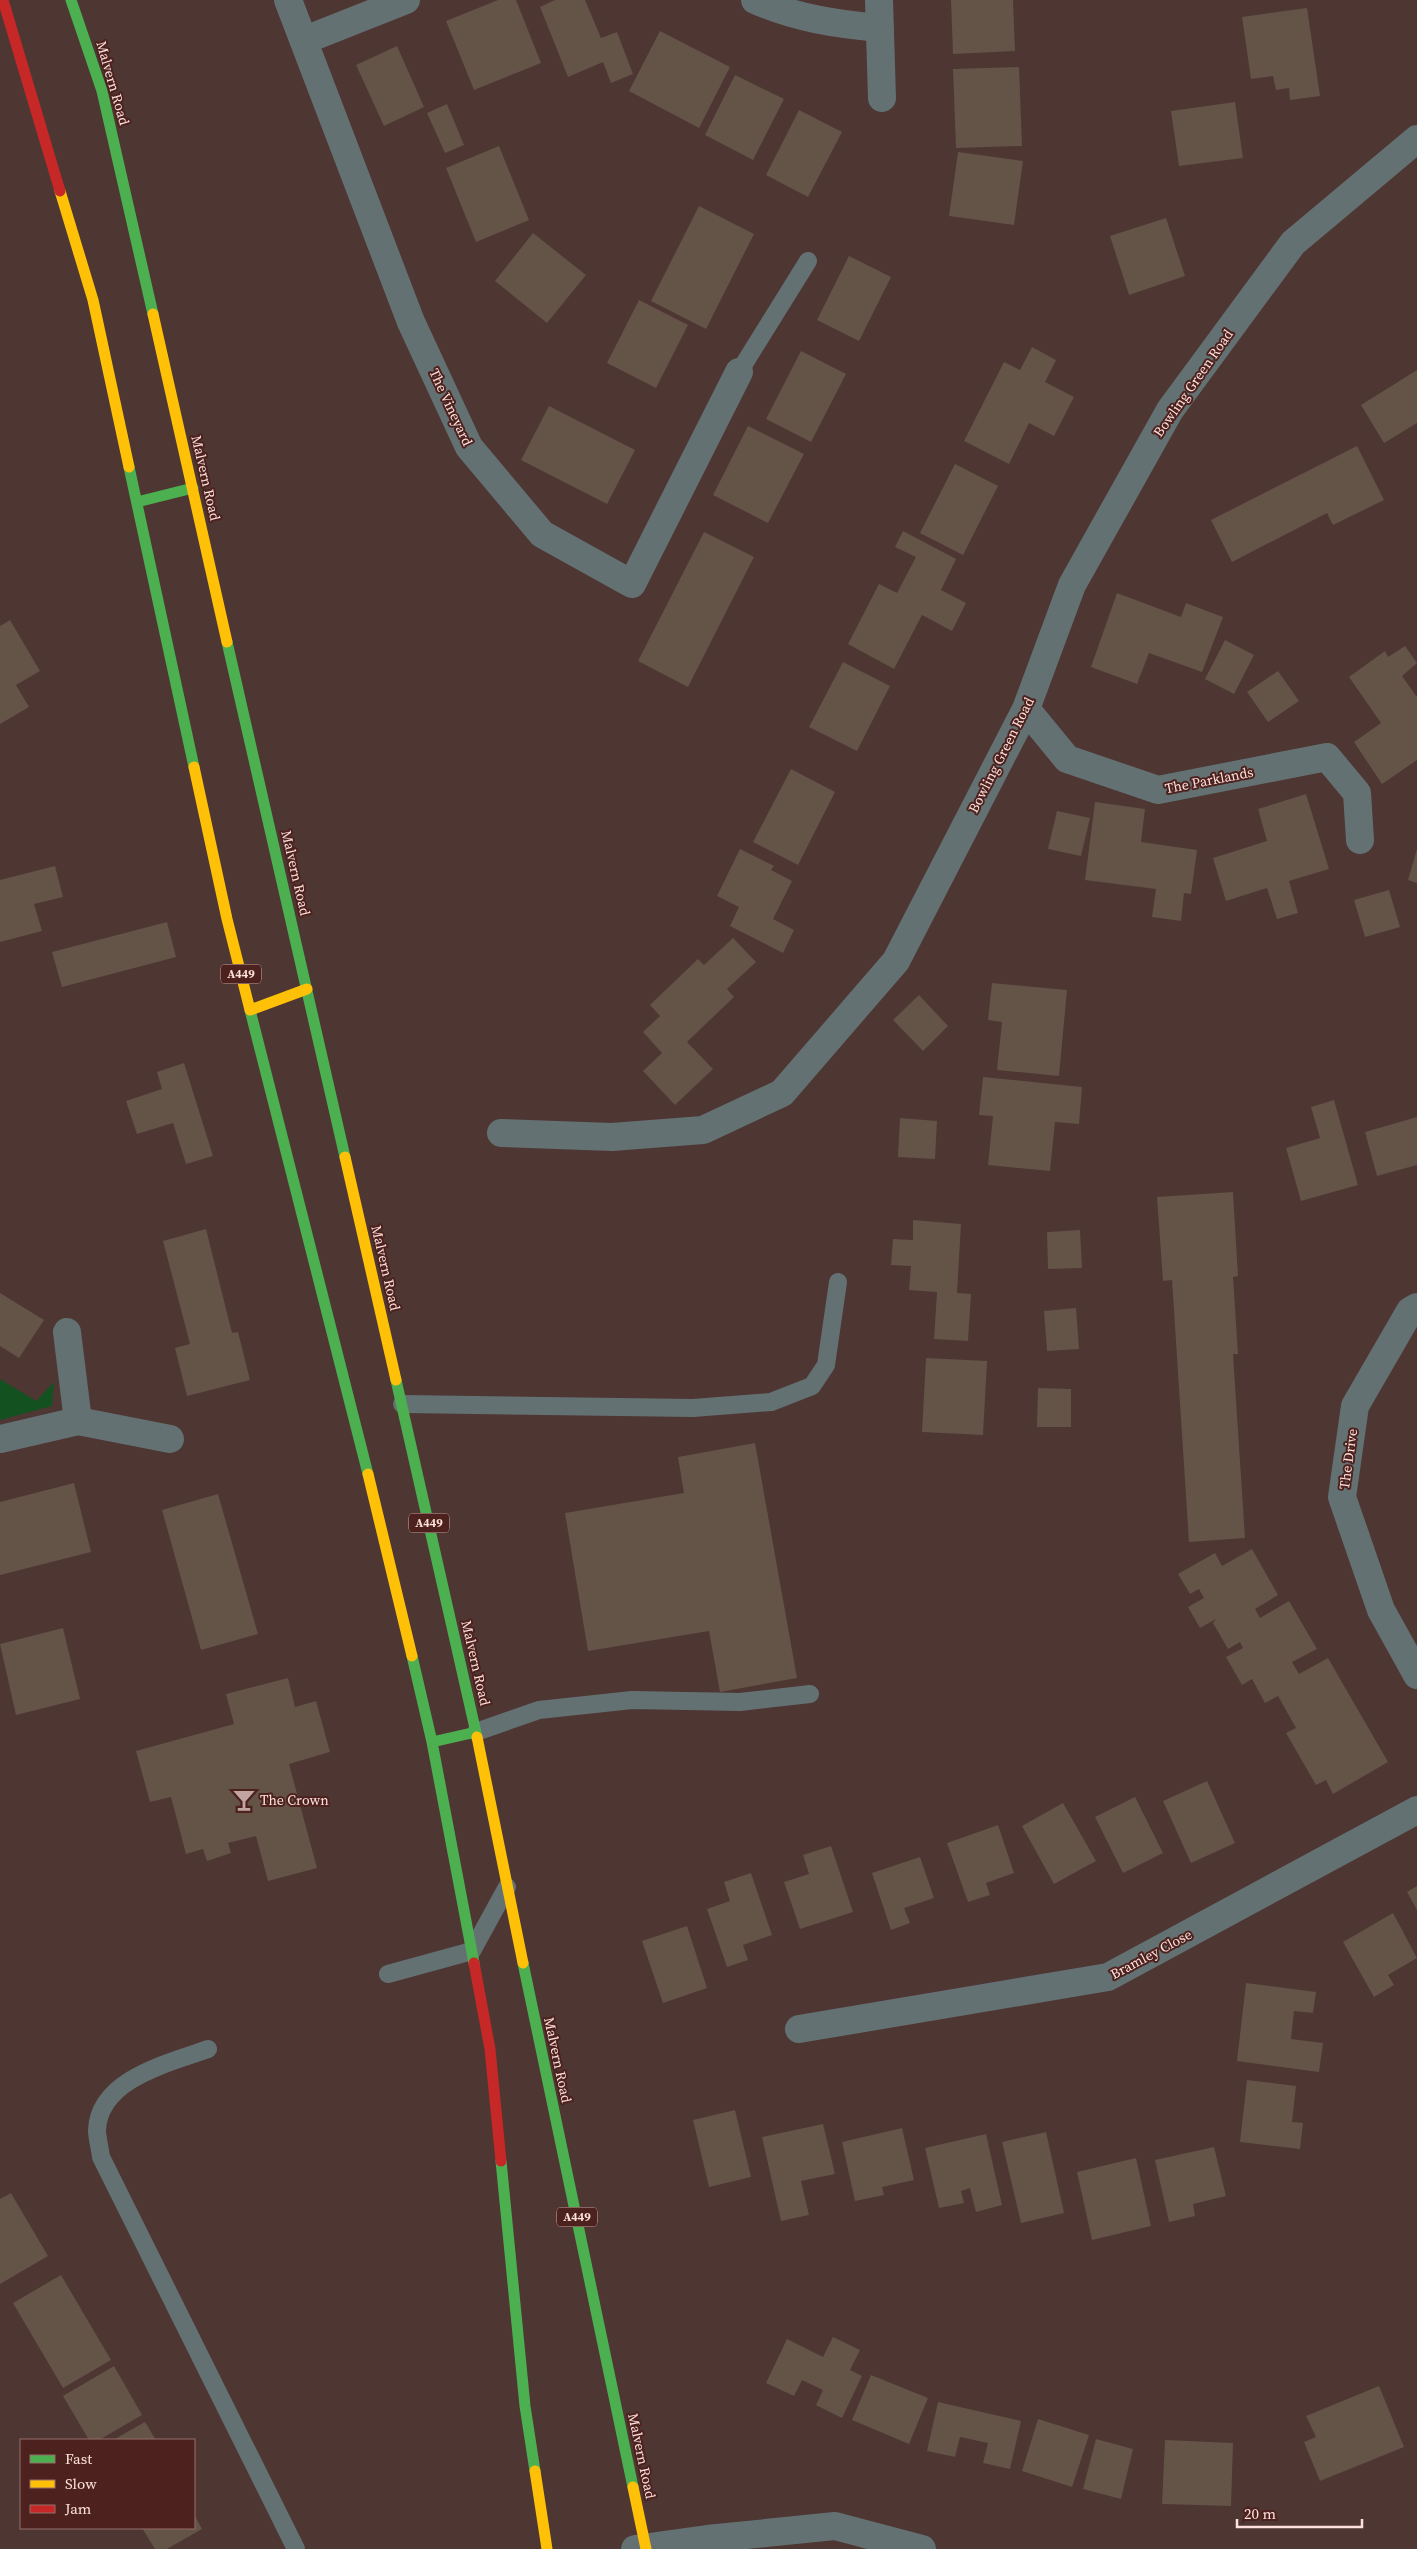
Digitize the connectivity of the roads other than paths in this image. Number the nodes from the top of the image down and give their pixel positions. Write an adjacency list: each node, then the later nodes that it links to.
1 (3, 0): 14 (highway, A449)
2 (71, 0): 13 (highway, Malvern Road / A449)
3 (288, 0): 8 (street, The Vineyard)
4 (406, 0): 8 (street)
5 (755, 0): 7 (street)
6 (879, 0): 7 (street)
7 (880, 28): 9 (street)
8 (305, 40): 12 (street, The Vineyard)
9 (882, 98)
10 (1417, 139): 15 (street, Bowling Green Road)
11 (808, 261): 12 (lane)
12 (739, 372)
13 (193, 488): 14 (highway); 17 (highway, Malvern Road / A449)
14 (137, 502): 18 (highway, A449)
15 (1026, 709): 16 (street, The Parklands); 19 (street, Bowling Green Road)
16 (1360, 840)
17 (307, 989): 18 (highway); 23 (highway, Malvern Road / A449)
18 (250, 1010): 30 (highway, A449)
19 (502, 1133)
20 (838, 1282): 23 (lane)
21 (1417, 1307): 27 (street, The Drive)
22 (68, 1332): 24 (street)
23 (402, 1404): 29 (highway, Malvern Road / A449)
24 (78, 1421): 25 (street); 26 (street)
25 (0, 1439)
26 (170, 1439)
27 (1417, 1675)
28 (810, 1694): 29 (lane)
29 (476, 1732): 30 (highway); 32 (highway, Malvern Road / A449)
30 (432, 1742): 33 (highway, A449)
31 (1417, 1810): 35 (street, Bramley Close)
32 (507, 1887): 33 (lane); 39 (highway, Malvern Road / A449)
33 (472, 1951): 34 (lane); 38 (highway, A449)
34 (388, 1974)
35 (799, 2029)
36 (208, 2049): 37 (lane)
37 (296, 2549)
38 (547, 2549)
39 (642, 2549): 40 (street)
40 (922, 2549)

